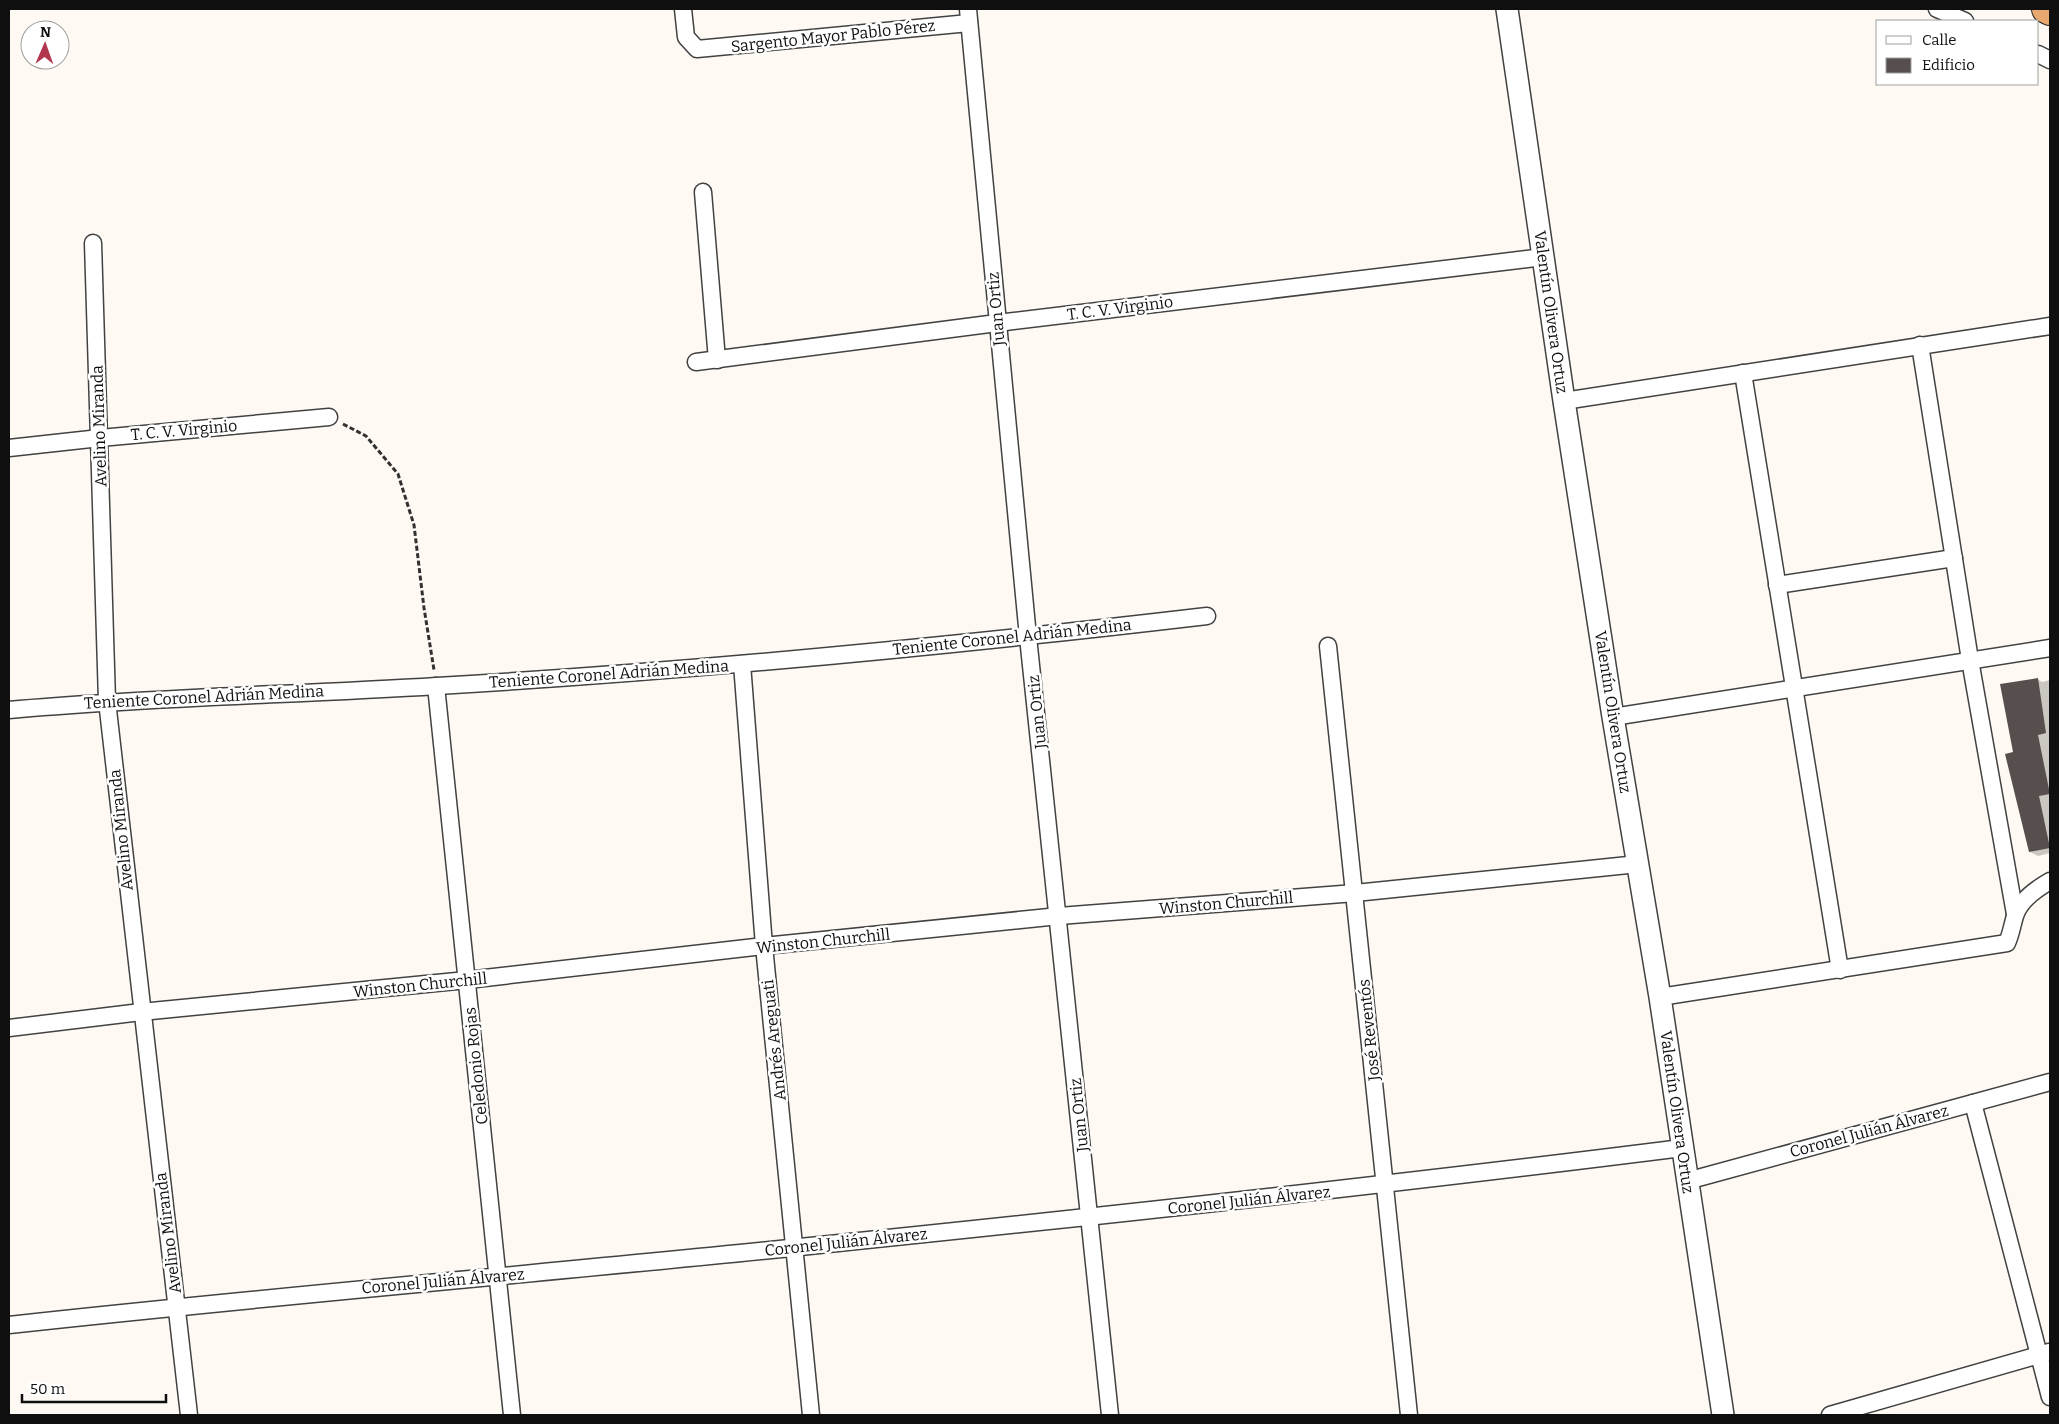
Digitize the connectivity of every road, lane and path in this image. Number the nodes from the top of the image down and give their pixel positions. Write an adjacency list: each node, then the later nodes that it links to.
1 (683, 9): 6 (street, Sargento Mayor Pablo Pérez)
2 (1507, 9): 10 (street, Valentín Olivera Ortuz)
3 (1937, 9): 7 (street)
4 (2046, 9): 5 (highway)
5 (2050, 11)
6 (968, 16): 11 (street, Juan Ortiz)
7 (1963, 20)
8 (703, 192): 14 (street)
9 (93, 243): 19 (street, Avelino Miranda)
10 (1544, 257): 11 (street, T. C. V. Virginio); 17 (street, Valentín Olivera Ortuz)
11 (997, 323): 14 (street, T. C. V. Virginio); 24 (street, Juan Ortiz)
12 (2050, 326): 13 (street)
13 (1920, 345): 16 (street); 21 (street)
14 (716, 360): 15 (street, T. C. V. Virginio)
15 (696, 362)
16 (1743, 373): 17 (street); 22 (street)
17 (1564, 401): 33 (street, Valentín Olivera Ortuz)
18 (329, 417): 19 (street, T. C. V. Virginio); 29 (path)
19 (100, 438): 20 (street, T. C. V. Virginio); 31 (street, Avelino Miranda)
20 (9, 448)
21 (1954, 558): 22 (street); 27 (street)
22 (1777, 586): 30 (street)
23 (1207, 616): 24 (street, Teniente Coronel Adrián Medina)
24 (1028, 637): 28 (street, Teniente Coronel Adrián Medina); 38 (street, Juan Ortiz)
25 (1328, 646): 36 (street, José Reventós)
26 (2050, 648): 27 (street)
27 (1970, 660): 30 (street); 37 (street)
28 (742, 664): 29 (street, Teniente Coronel Adrián Medina); 39 (street, Andrés Areguati)
29 (436, 686): 31 (street, Teniente Coronel Adrián Medina); 41 (street, Celedonio Rojas)
30 (1793, 688): 33 (street); 40 (street)
31 (106, 701): 32 (street, Teniente Coronel Adrián Medina); 43 (street, Avelino Miranda)
32 (9, 710)
33 (1613, 717): 34 (street, Valentín Olivera Ortuz)
34 (1638, 864): 36 (street, Winston Churchill); 42 (street, Valentín Olivera Ortuz)
35 (2050, 881): 37 (street)
36 (1355, 893): 38 (street, Winston Churchill); 49 (street, José Reventós)
37 (2015, 914): 40 (street)
38 (1059, 916): 39 (street, Winston Churchill); 50 (street, Juan Ortiz)
39 (764, 946): 41 (street, Winston Churchill); 51 (street, Andrés Areguati)
40 (1840, 970): 42 (street)
41 (467, 980): 43 (street, Winston Churchill); 52 (street, Celedonio Rojas)
42 (1660, 997): 47 (street, Valentín Olivera Ortuz)
43 (141, 1012): 44 (street, Winston Churchill); 53 (street, Avelino Miranda)
44 (9, 1028)
45 (2050, 1082): 46 (street, Coronel Julián Álvarez)
46 (1973, 1103): 48 (street, Coronel Julián Álvarez); 55 (street)
47 (1682, 1148): 48 (street, Valentín Olivera Ortuz); 49 (street, Coronel Julián Álvarez)
48 (1687, 1181): 62 (street, Valentín Olivera Ortuz)
49 (1385, 1185): 50 (street, Coronel Julián Álvarez); 61 (street, José Reventós)
50 (1090, 1218): 51 (street, Coronel Julián Álvarez); 60 (street, Juan Ortiz)
51 (796, 1248): 52 (street, Coronel Julián Álvarez); 59 (street, Andrés Areguati)
52 (499, 1276): 53 (street, Coronel Julián Álvarez); 58 (street, Celedonio Rojas)
53 (177, 1306): 54 (street, Coronel Julián Álvarez); 57 (street, Avelino Miranda)
54 (9, 1325)
55 (2045, 1353): 56 (street); 63 (street)
56 (2050, 1397)
57 (189, 1415)
58 (512, 1415)
59 (811, 1415)
60 (1110, 1415)
61 (1409, 1415)
62 (1723, 1415)
63 (1830, 1415)

